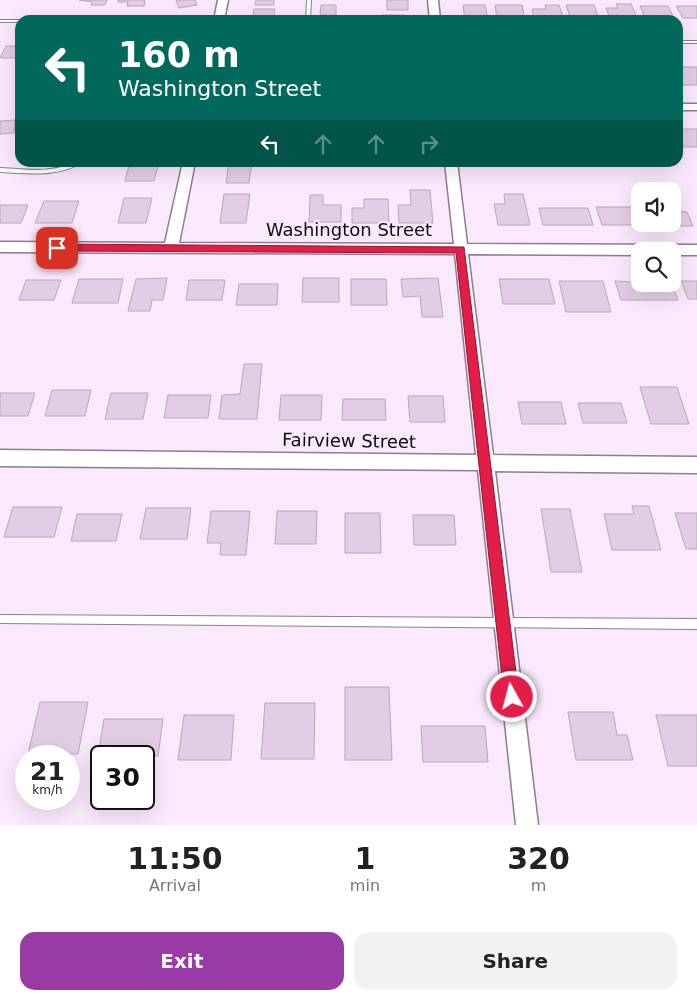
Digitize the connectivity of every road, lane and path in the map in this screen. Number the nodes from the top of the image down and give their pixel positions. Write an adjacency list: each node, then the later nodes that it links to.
1 (224, 0): 4 (street)
2 (309, 0): 5 (lane)
3 (432, 0): 6 (street)
4 (220, 15)
5 (308, 15)
6 (434, 15)
7 (0, 21): 8 (lane)
8 (15, 21)
9 (683, 42): 10 (lane)
10 (697, 42)
11 (683, 107): 12 (street)
12 (697, 107)
13 (72, 167): 16 (lane)
14 (188, 167): 18 (street)
15 (453, 167): 19 (street)
16 (0, 170)
17 (0, 248): 18 (street, Washington Street)
18 (171, 248): 19 (street, Washington Street)
19 (461, 249): 20 (street, Washington Street); 22 (street)
20 (697, 250)
21 (0, 458): 22 (street, Fairview Street)
22 (484, 464): 23 (street, Fairview Street); 25 (street)
23 (697, 465)
24 (0, 619): 25 (lane)
25 (503, 623): 26 (lane); 27 (street)
26 (697, 624)
27 (527, 825)

